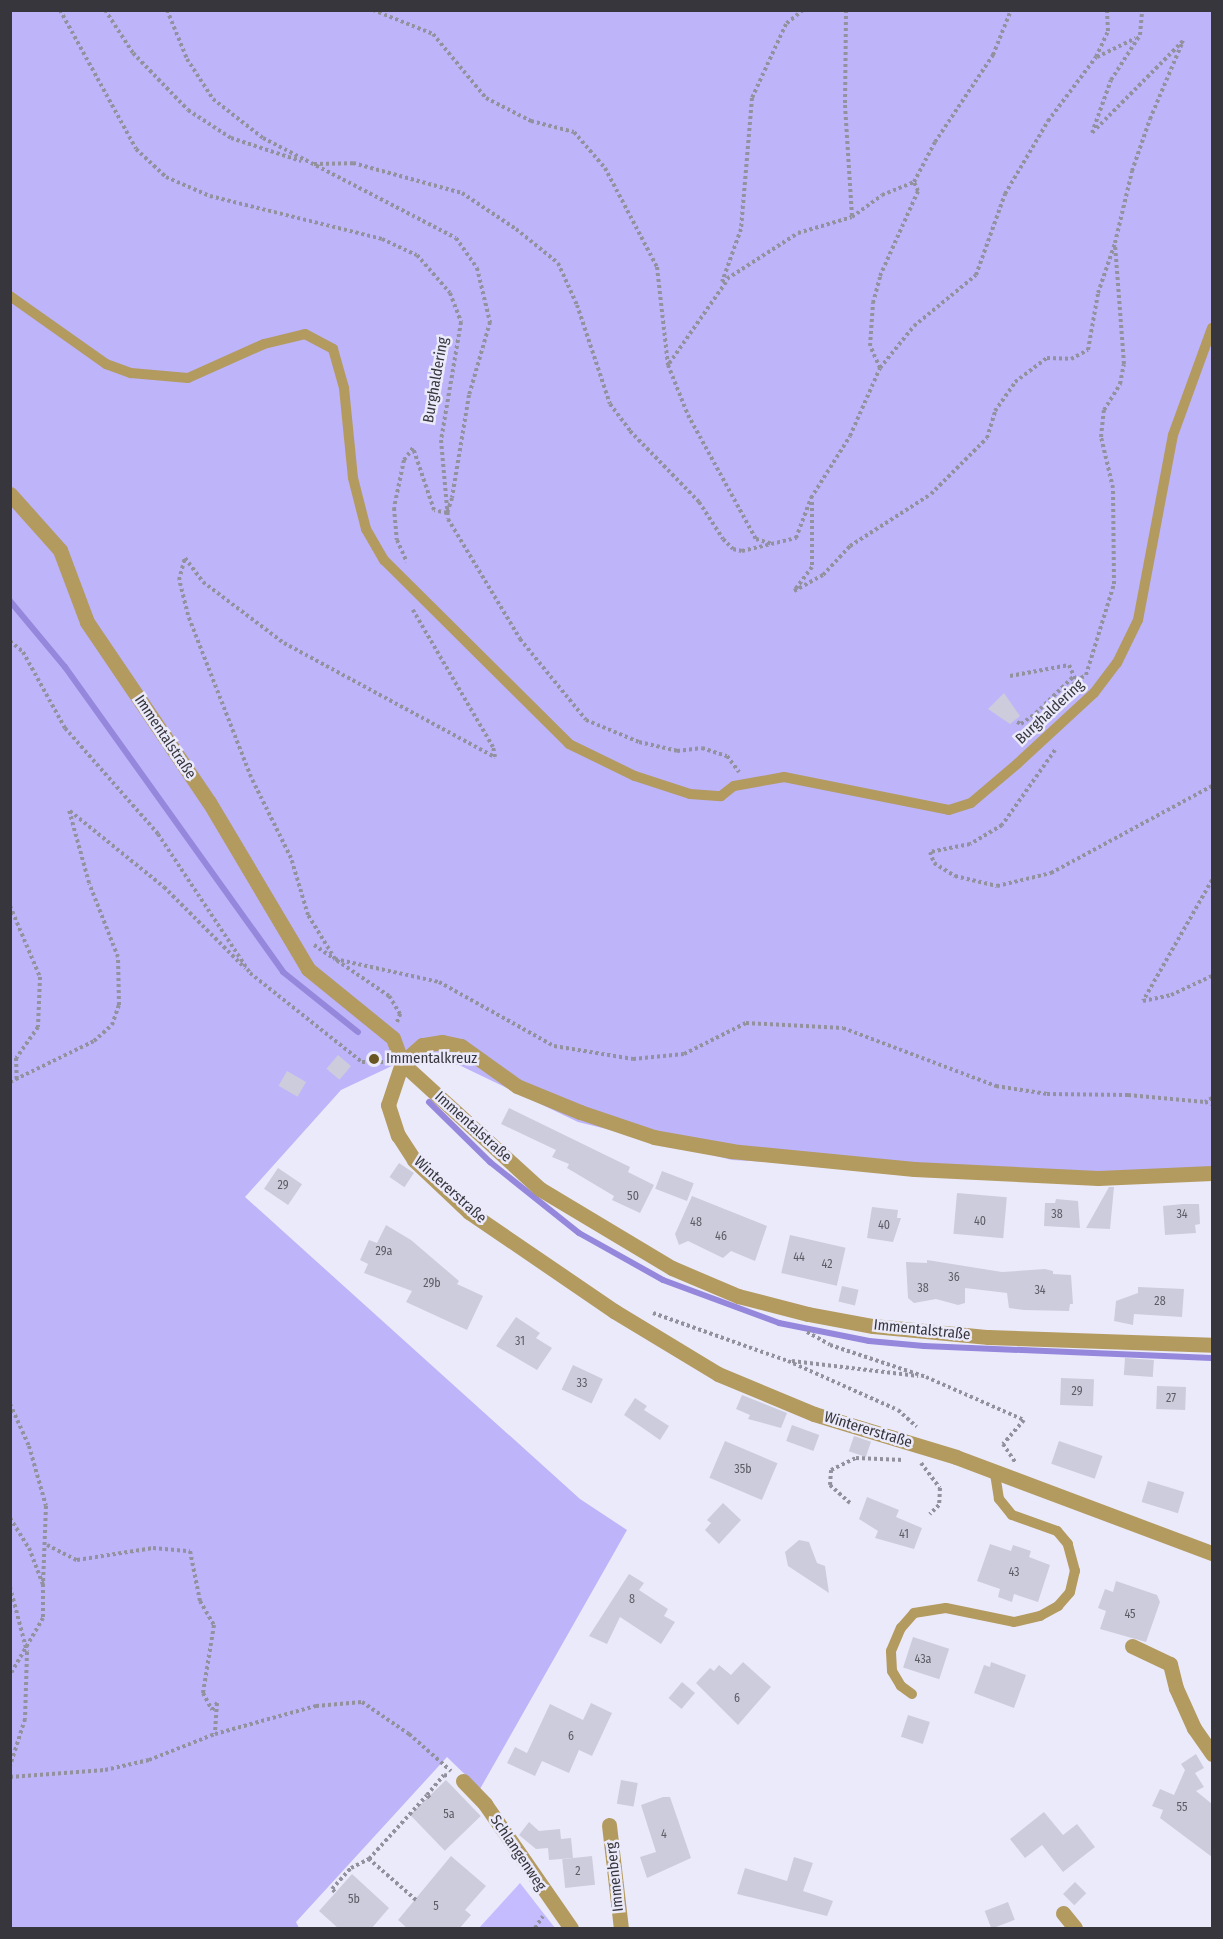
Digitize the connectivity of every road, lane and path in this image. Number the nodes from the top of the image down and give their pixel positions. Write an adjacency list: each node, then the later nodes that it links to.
1 (60, 10): 23 (path, Burghaldering)
2 (105, 10): 12 (path)
3 (167, 10): 12 (path)
4 (373, 10): 19 (path)
5 (803, 10): 16 (path)
6 (846, 10): 14 (path)
7 (1011, 10): 13 (path)
8 (1107, 10): 11 (path)
9 (1142, 10): 10 (path)
10 (1140, 35): 11 (path); 15 (path)
11 (1096, 57): 20 (path)
12 (311, 164): 23 (path); 24 (path)
13 (914, 182): 14 (path); 20 (path)
14 (852, 217): 16 (path)
15 (1115, 243): 22 (path); 28 (path)
16 (722, 282): 19 (path)
17 (10, 296): 25 (lane)
18 (1212, 328): 30 (lane, Burghaldering)
19 (668, 365): 24 (path)
20 (880, 368): 22 (path)
21 (10, 494): 39 (street, Immentalstraße)
22 (812, 498): 24 (path)
23 (447, 513): 25 (path); 31 (path, Burghaldering)
24 (773, 544)
25 (405, 582): 30 (lane, Burghaldering); 36 (path)
26 (10, 641): 37 (path)
27 (1010, 676): 28 (path)
28 (1075, 679): 29 (path); 30 (path)
29 (1017, 722)
30 (1054, 728): 32 (path)
31 (730, 759)
32 (1212, 786)
33 (1212, 880): 38 (path)
34 (10, 906): 41 (path)
35 (306, 938): 36 (path)
36 (335, 958): 39 (path); 44 (path)
37 (250, 973): 40 (path); 41 (path)
38 (1212, 976)
39 (393, 1038): 40 (street, Immentalstraße)
40 (402, 1063): 46 (street); 49 (street, Immentalstraße); 57 (street, Wintererstraße)
41 (17, 1081): 42 (path)
42 (10, 1082)
43 (1212, 1098): 44 (path)
44 (1205, 1102): 45 (path)
45 (1212, 1104)
46 (1212, 1173)
47 (642, 1309): 50 (path)
48 (806, 1332): 51 (path)
49 (1212, 1345)
50 (788, 1361): 51 (path); 53 (path)
51 (926, 1377): 56 (path)
52 (10, 1404): 61 (path)
53 (923, 1432)
54 (909, 1460): 58 (path)
55 (928, 1460): 59 (path)
56 (1017, 1464)
57 (995, 1473): 62 (street, Wintererstraße); 68 (lane)
58 (850, 1503)
59 (930, 1514)
60 (10, 1518): 63 (path)
61 (47, 1545): 63 (path); 69 (path)
62 (1212, 1553)
63 (43, 1584): 66 (path)
64 (10, 1587): 66 (path)
65 (1132, 1646): 70 (street)
66 (27, 1652): 67 (path); 71 (path)
67 (10, 1676)
68 (912, 1694)
69 (214, 1734): 72 (path); 73 (path)
70 (1212, 1754)
71 (10, 1766)
72 (10, 1777)
73 (463, 1781): 75 (path); 79 (street, Schlangenweg)
74 (609, 1825): 80 (street, Immenberg)
75 (369, 1859): 76 (path); 77 (path)
76 (335, 1892)
77 (416, 1900)
78 (1063, 1913): 81 (street)
79 (571, 1929)
80 (621, 1929)
81 (1075, 1929)

